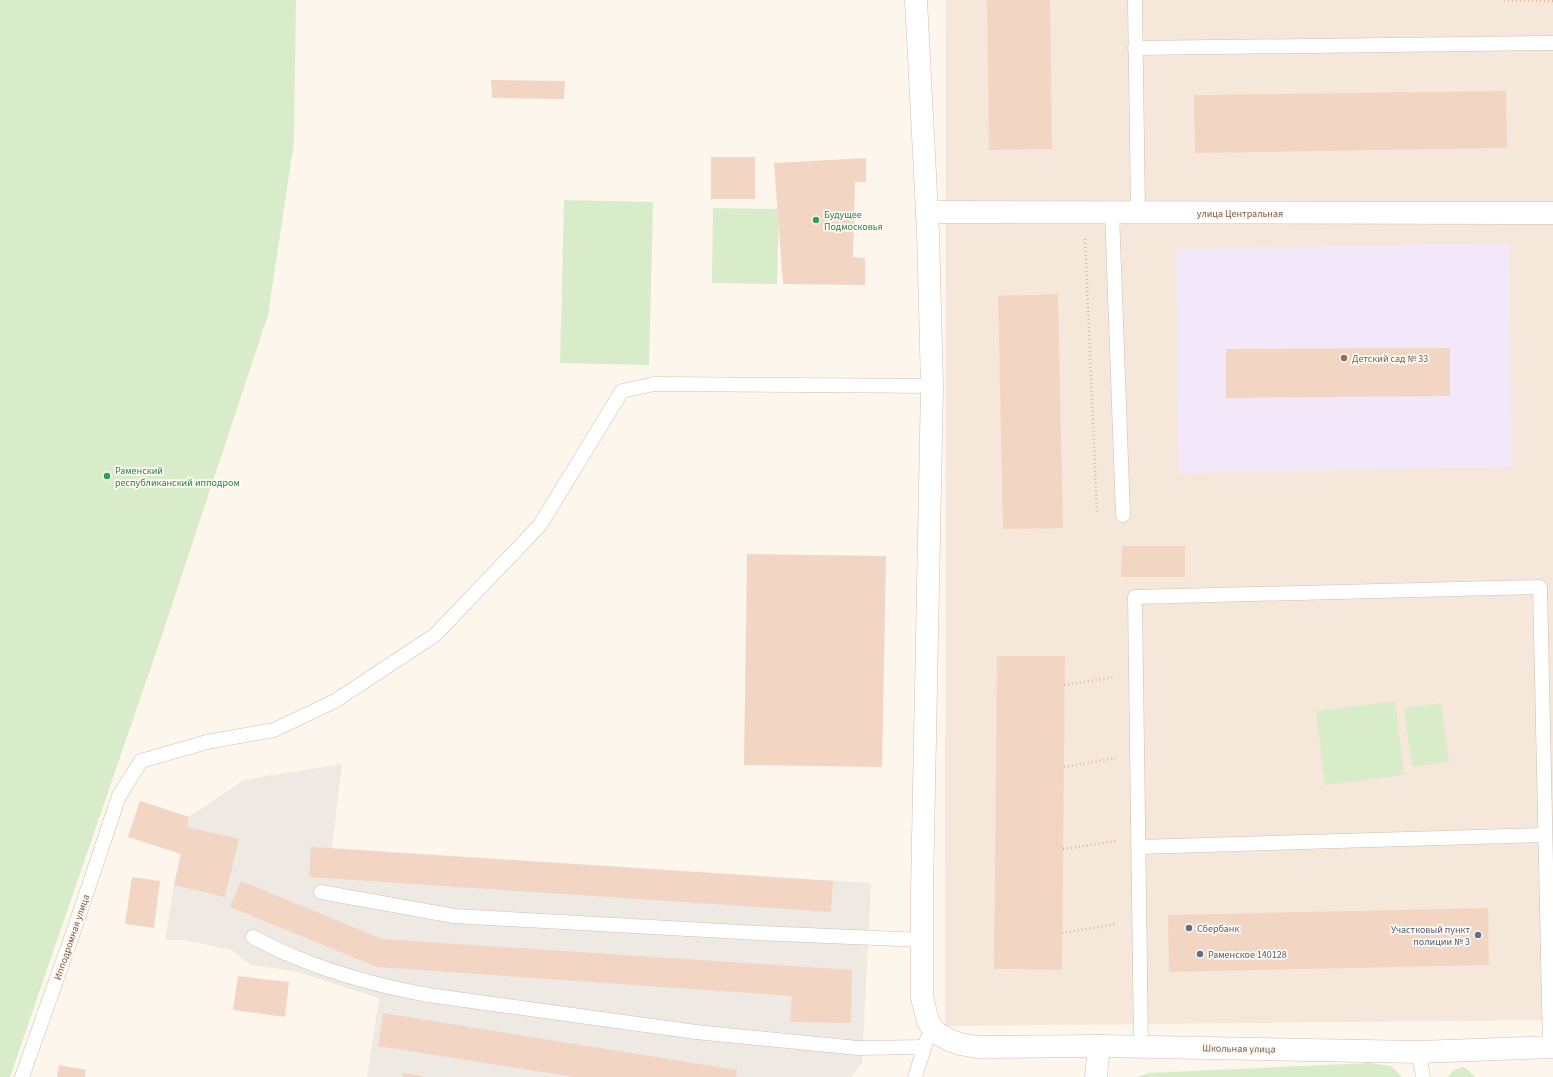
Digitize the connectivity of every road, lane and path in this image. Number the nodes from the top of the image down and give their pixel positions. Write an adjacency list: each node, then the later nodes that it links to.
1 (916, 0): 7 (street)
2 (1135, 0): 6 (lane)
3 (1504, 0): 4 (path)
4 (1553, 1)
5 (1553, 43): 6 (lane)
6 (1135, 48): 9 (lane)
7 (927, 212): 8 (street, улица Центральная); 12 (street)
8 (1112, 212): 9 (street, улица Центральная); 14 (lane)
9 (1138, 212): 10 (street, улица Центральная)
10 (1553, 213)
11 (1084, 237): 13 (path)
12 (932, 386): 27 (street); 34 (lane, Ипподромная улица)
13 (1097, 514)
14 (1123, 515)
15 (1118, 676): 16 (path)
16 (1064, 685)
17 (1120, 757): 18 (path)
18 (1064, 767)
19 (1544, 835): 21 (lane); 21 (lane); 32 (lane)
20 (1122, 840): 22 (path)
21 (1138, 847): 30 (lane)
22 (1063, 848)
23 (321, 892): 27 (lane)
24 (1124, 923): 25 (path)
25 (1062, 933)
26 (253, 937): 31 (lane)
27 (922, 940): 28 (street)
28 (931, 1026): 29 (street, Школьная улица); 31 (lane)
29 (1099, 1046): 30 (street, Школьная улица); 36 (street)
30 (1141, 1046): 33 (street, Школьная улица)
31 (924, 1047): 35 (lane)
32 (1552, 1047): 33 (street, Школьная улица)
33 (1419, 1052): 37 (lane)
34 (22, 1077)
35 (915, 1077)
36 (1096, 1077)
37 (1424, 1077)

